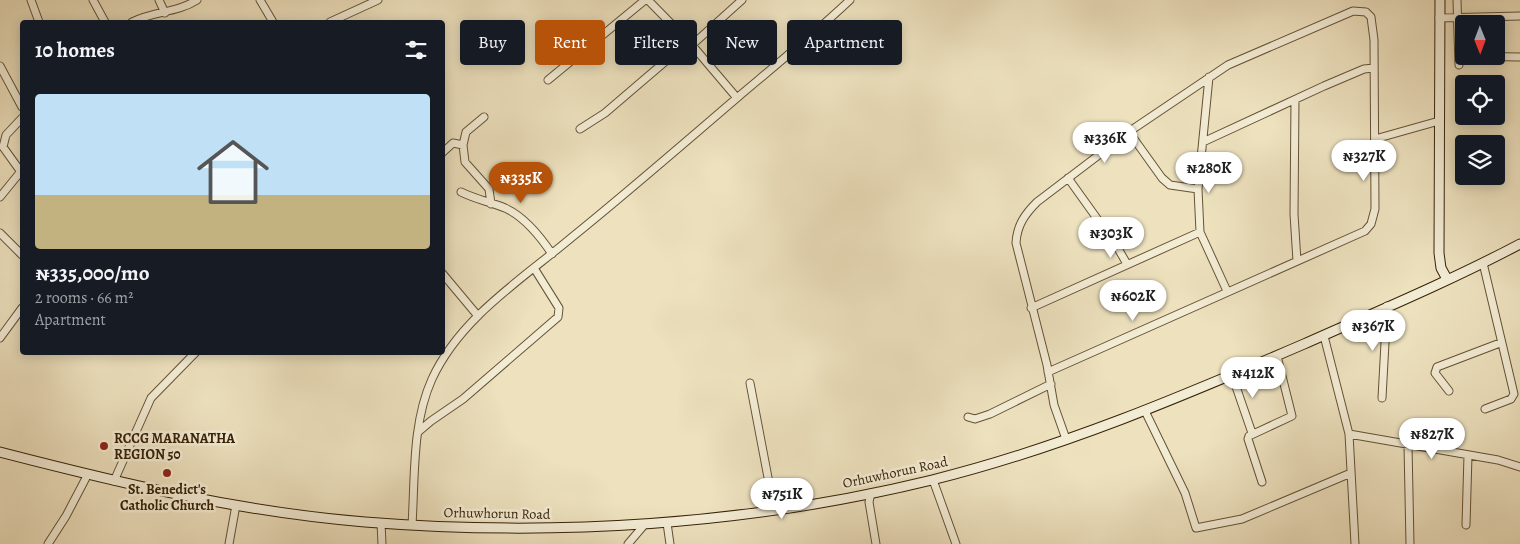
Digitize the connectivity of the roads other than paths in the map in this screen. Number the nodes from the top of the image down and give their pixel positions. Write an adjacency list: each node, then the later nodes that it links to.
1 (31, 0): 18 (street)
2 (93, 0): 19 (street)
3 (158, 0): 12 (street)
4 (260, 0): 21 (street)
5 (378, 0): 22 (street)
6 (646, 0): 23 (street); 32 (street)
7 (742, 0): 24 (street)
8 (850, 0): 35 (street)
9 (1440, 0): 17 (street)
10 (1457, 0): 13 (street)
11 (194, 1): 12 (street)
12 (165, 13): 20 (street)
13 (1457, 15)
14 (1505, 16): 15 (street)
15 (1520, 16)
16 (1455, 17): 17 (street)
17 (1439, 18): 40 (street)
18 (38, 20)
19 (103, 20)
20 (136, 20)
21 (272, 20)
22 (334, 20)
23 (666, 20)
24 (697, 40)
25 (697, 51): 35 (street)
26 (1505, 57): 27 (street)
27 (1520, 57)
28 (661, 65): 41 (street)
29 (0, 66): 37 (street)
30 (1374, 68): 31 (street); 36 (street); 43 (street)
31 (1209, 77): 33 (street); 34 (street)
32 (548, 80)
33 (1197, 84): 34 (street); 42 (street)
34 (1206, 95): 44 (street)
35 (737, 98): 58 (street)
36 (1295, 100): 44 (street); 59 (street)
37 (20, 103)
38 (484, 117): 45 (street)
39 (20, 120): 47 (street)
40 (1439, 121): 43 (street); 64 (street)
41 (580, 129)
42 (1129, 132): 49 (street); 50 (street)
43 (1375, 139): 59 (street)
44 (1203, 142): 50 (street)
45 (463, 145): 46 (street); 53 (street)
46 (445, 150)
47 (20, 168)
48 (20, 173): 52 (street)
49 (1068, 178): 61 (street); 67 (street)
50 (1198, 189): 54 (street)
51 (461, 192): 53 (street)
52 (0, 198)
53 (491, 204): 58 (street)
54 (1200, 232): 61 (street); 65 (street)
55 (0, 233): 57 (street)
56 (1520, 244): 60 (street, Orhuwhorun Road)
57 (20, 253)
58 (552, 254): 62 (street)
59 (1297, 261): 65 (street)
60 (1483, 263): 64 (street, Orhuwhorun Road); 72 (street)
61 (1127, 264): 67 (street)
62 (534, 268): 69 (street); 84 (street)
63 (445, 277): 69 (street)
64 (1447, 279): 66 (street, Orhuwhorun Road)
65 (1227, 291): 75 (street)
66 (1387, 306): 70 (street, Orhuwhorun Road); 80 (street)
67 (1031, 308): 75 (street)
68 (20, 311): 71 (street)
69 (478, 316): 84 (street)
70 (1324, 336): 74 (street, Orhuwhorun Road); 86 (street)
71 (0, 338)
72 (1500, 343): 79 (street); 81 (street)
73 (193, 355): 95 (street)
74 (1277, 356): 76 (street, Orhuwhorun Road); 85 (street)
75 (1048, 372): 78 (street)
76 (1232, 375): 82 (street, Orhuwhorun Road); 85 (street)
77 (750, 383): 99 (street)
78 (1050, 384): 83 (street); 87 (street)
79 (1450, 391)
80 (1382, 398)
81 (1485, 408)
82 (1145, 411): 87 (street, Orhuwhorun Road); 92 (street)
83 (968, 417)
84 (418, 432): 103 (street)
85 (1252, 433): 96 (street)
86 (1349, 434): 88 (street); 92 (street)
87 (1066, 439): 94 (street, Orhuwhorun Road)
88 (1408, 445): 90 (street); 113 (street)
89 (0, 452): 93 (street, Orhuwhorun Road)
90 (1468, 455): 91 (street); 104 (street)
91 (1520, 467)
92 (1352, 473): 112 (street)
93 (88, 474): 95 (street, Orhuwhorun Road); 105 (street)
94 (933, 480): 97 (street, Orhuwhorun Road); 111 (street)
95 (114, 481): 98 (street, Orhuwhorun Road)
96 (1262, 482)
97 (871, 493): 99 (street, Orhuwhorun Road); 110 (street)
98 (236, 506): 101 (street, Orhuwhorun Road); 106 (street)
99 (774, 509): 100 (street, Orhuwhorun Road)
100 (667, 522): 102 (street, Orhuwhorun Road); 109 (street)
101 (381, 523): 103 (street, Orhuwhorun Road); 107 (street)
102 (645, 524): 103 (street, Orhuwhorun Road); 108 (street)
103 (412, 525)
104 (1466, 525)
105 (48, 544)
106 (229, 544)
107 (382, 544)
108 (628, 544)
109 (670, 544)
110 (876, 544)
111 (956, 544)
112 (1354, 544)
113 (1410, 544)

